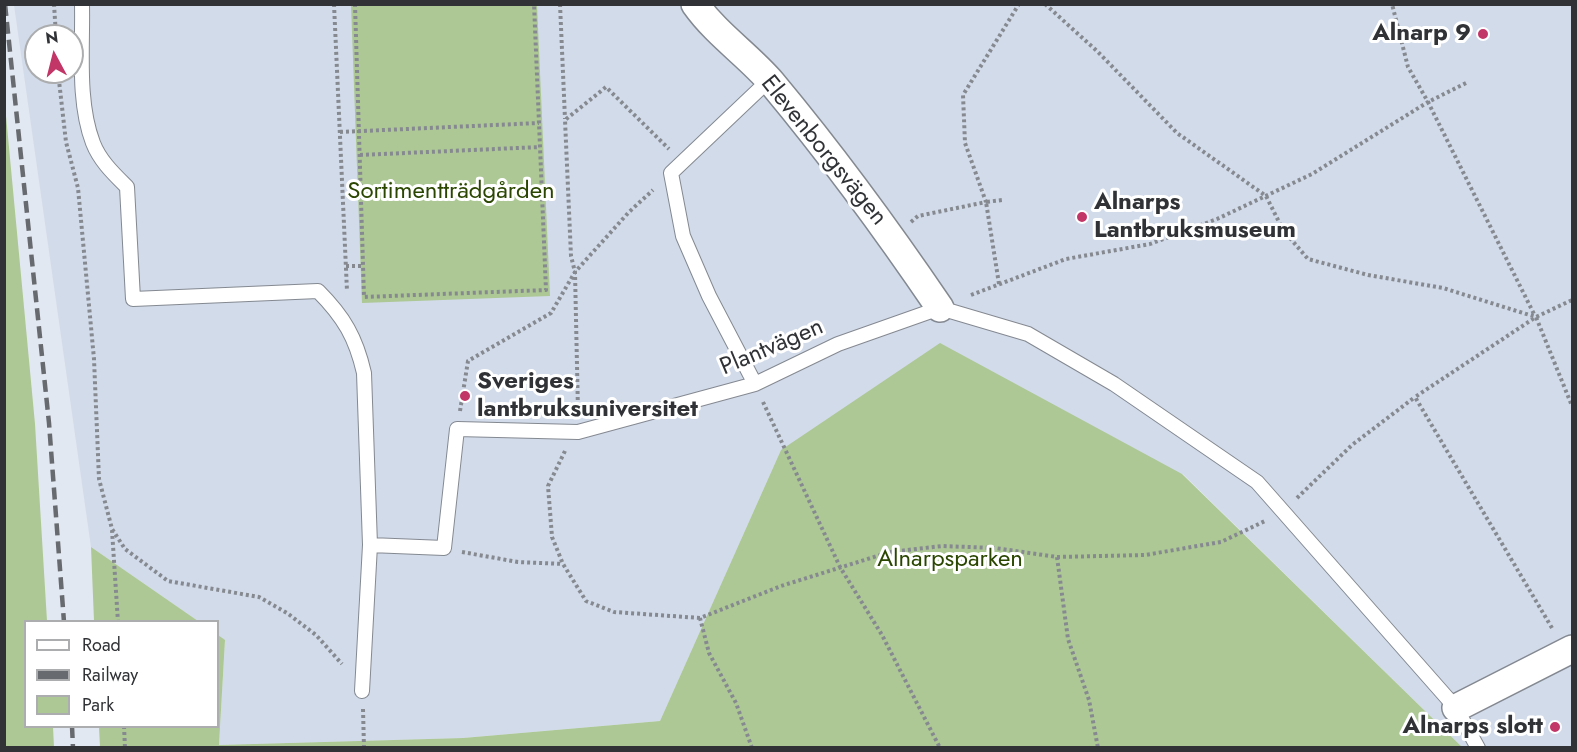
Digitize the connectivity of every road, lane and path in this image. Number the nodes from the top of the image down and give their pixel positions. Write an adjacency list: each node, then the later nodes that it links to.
1 (54, 4): 11 (path)
2 (82, 4): 32 (lane)
3 (334, 4): 19 (path)
4 (354, 4): 18 (path)
5 (534, 4): 17 (path)
6 (561, 4): 16 (path)
7 (695, 4): 12 (street, Elevenborgsvägen)
8 (1019, 4): 25 (path)
9 (1046, 4): 23 (path)
10 (1392, 4): 15 (path)
11 (55, 24)
12 (769, 81): 22 (lane); 26 (street, Elevenborgsvägen)
13 (1466, 83): 15 (path)
14 (59, 84): 37 (path)
15 (1428, 102): 23 (path); 33 (path)
16 (565, 120): 22 (path); 36 (path)
17 (539, 123): 18 (path); 20 (path)
18 (359, 131): 19 (path); 21 (path)
19 (340, 132): 27 (path)
20 (540, 147): 21 (path); 28 (path)
21 (360, 155): 28 (path)
22 (682, 162): 34 (lane)
23 (1266, 196): 29 (path); 33 (path)
24 (1002, 201): 25 (path)
25 (986, 202): 26 (path); 29 (path)
26 (892, 237): 31 (street, Elevenborgsvägen)
27 (346, 266): 28 (path); 32 (path)
28 (363, 266)
29 (999, 284): 31 (path)
30 (1572, 300): 33 (path)
31 (940, 308): 34 (lane, Plantvägen); 45 (lane)
32 (337, 311): 38 (lane)
33 (1536, 317): 35 (path); 43 (path)
34 (755, 384): 36 (lane, Plantvägen); 41 (path)
35 (1572, 406)
36 (457, 429): 39 (lane)
37 (112, 529): 42 (path); 44 (path)
38 (370, 545): 39 (lane); 44 (lane)
39 (444, 548): 40 (path)
40 (563, 564)
41 (840, 567): 49 (path); 50 (path); 51 (path)
42 (118, 620)
43 (1570, 650): 45 (street)
44 (362, 691): 48 (path)
45 (1456, 708): 52 (lane)
46 (124, 728): 47 (path)
47 (125, 747)
48 (364, 747)
49 (752, 747)
50 (940, 747)
51 (1098, 747)
52 (1478, 747)

